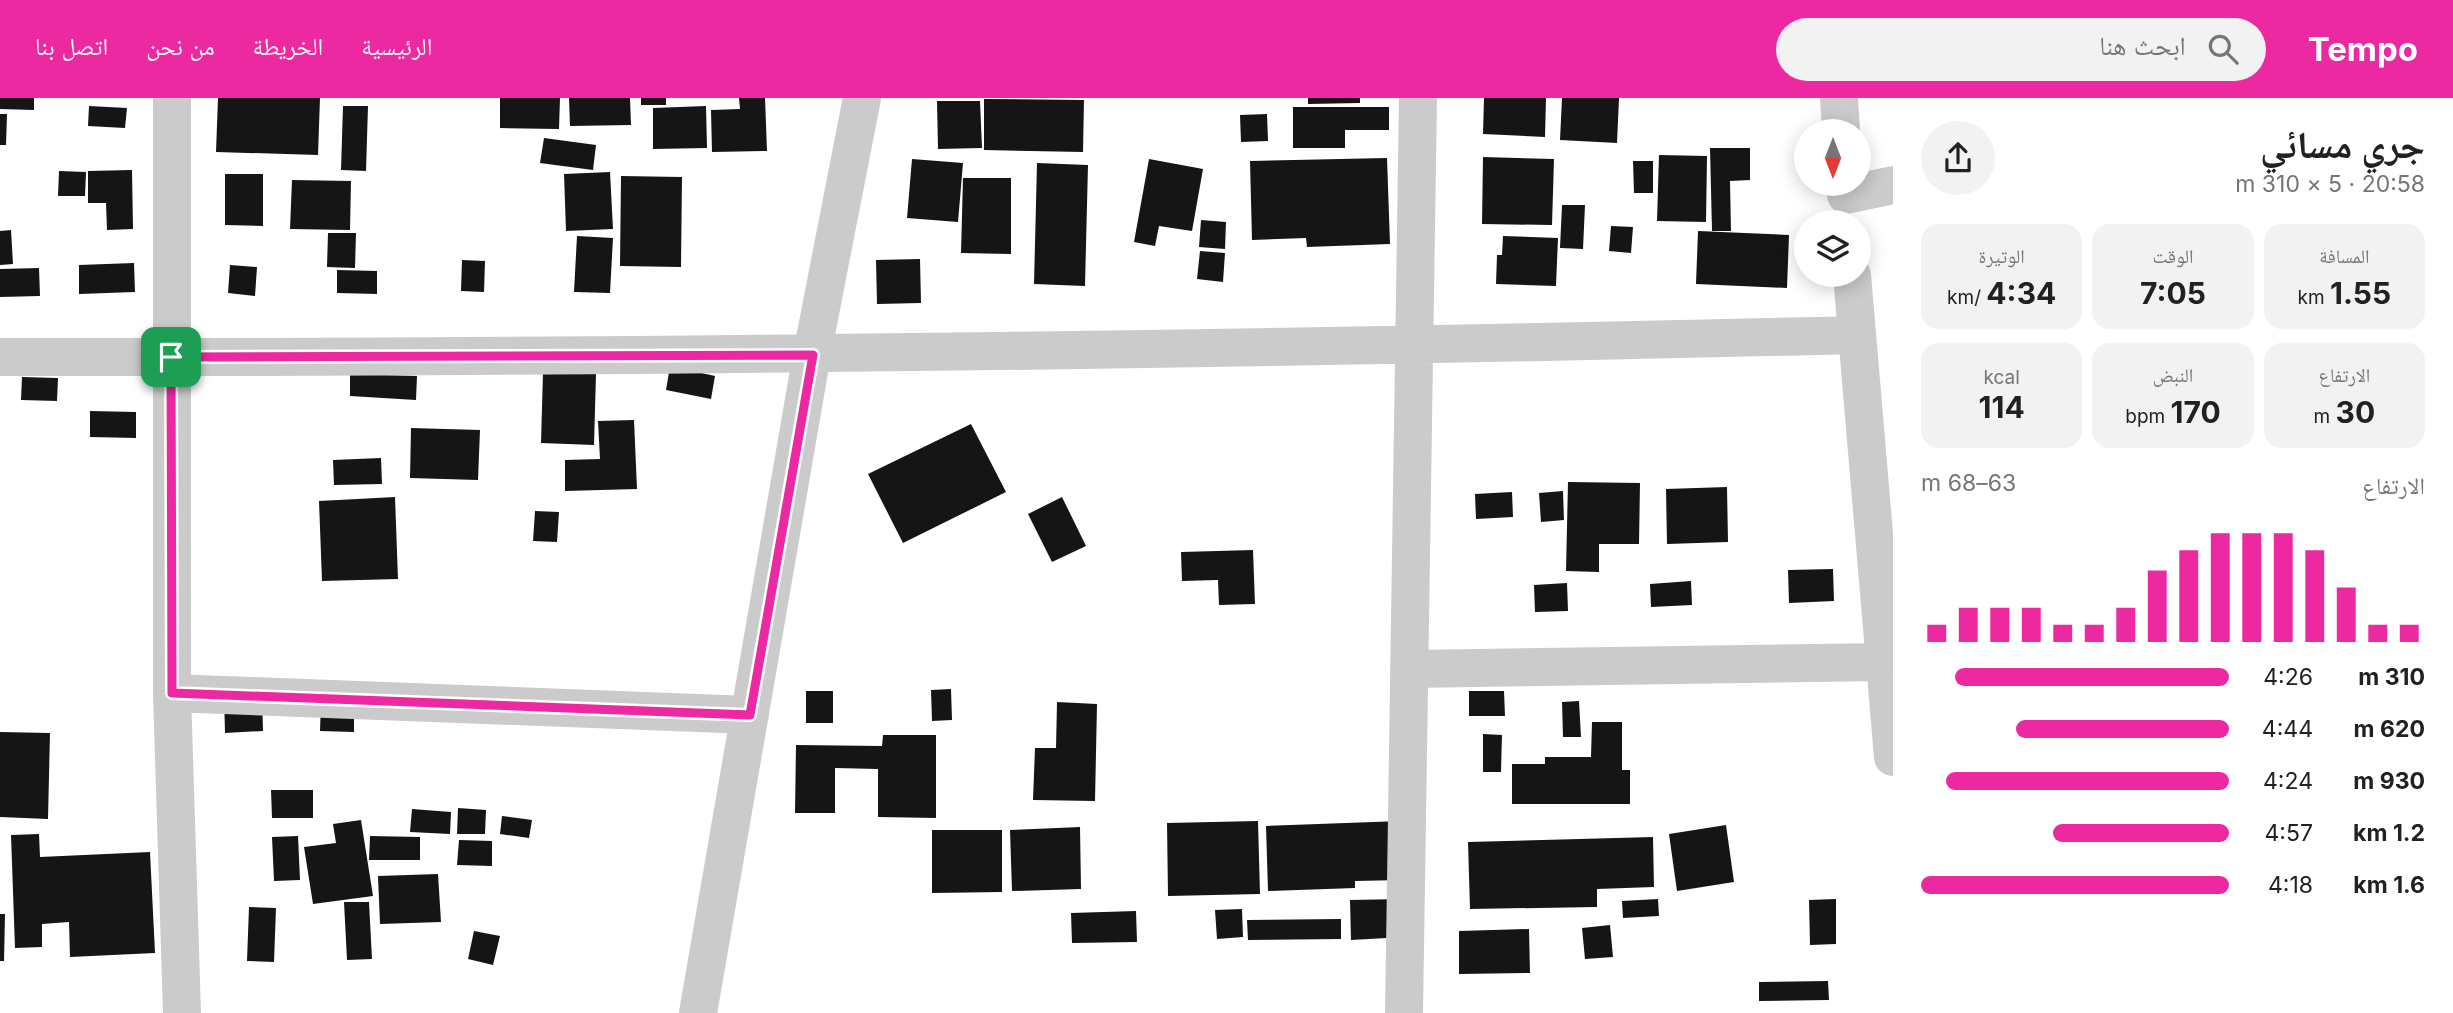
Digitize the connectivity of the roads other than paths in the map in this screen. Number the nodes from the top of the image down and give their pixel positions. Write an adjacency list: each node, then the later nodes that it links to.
1 (172, 98): 13 (street)
2 (862, 98): 11 (street)
3 (1418, 98): 10 (street)
4 (1839, 98): 5 (street)
5 (1840, 119)
6 (1893, 185): 7 (street)
7 (1846, 200)
8 (1853, 287): 9 (street)
9 (1857, 335): 10 (street); 14 (street)
10 (1413, 346): 11 (street); 16 (street)
11 (813, 355): 13 (street); 18 (street)
12 (0, 357): 13 (street)
13 (171, 357): 17 (street)
14 (1882, 508): 15 (street)
15 (1884, 662): 16 (street); 19 (street)
16 (1409, 669): 22 (street)
17 (172, 693): 18 (street); 20 (street)
18 (750, 715): 21 (street)
19 (1893, 757)
20 (182, 1013)
21 (698, 1013)
22 (1404, 1013)

